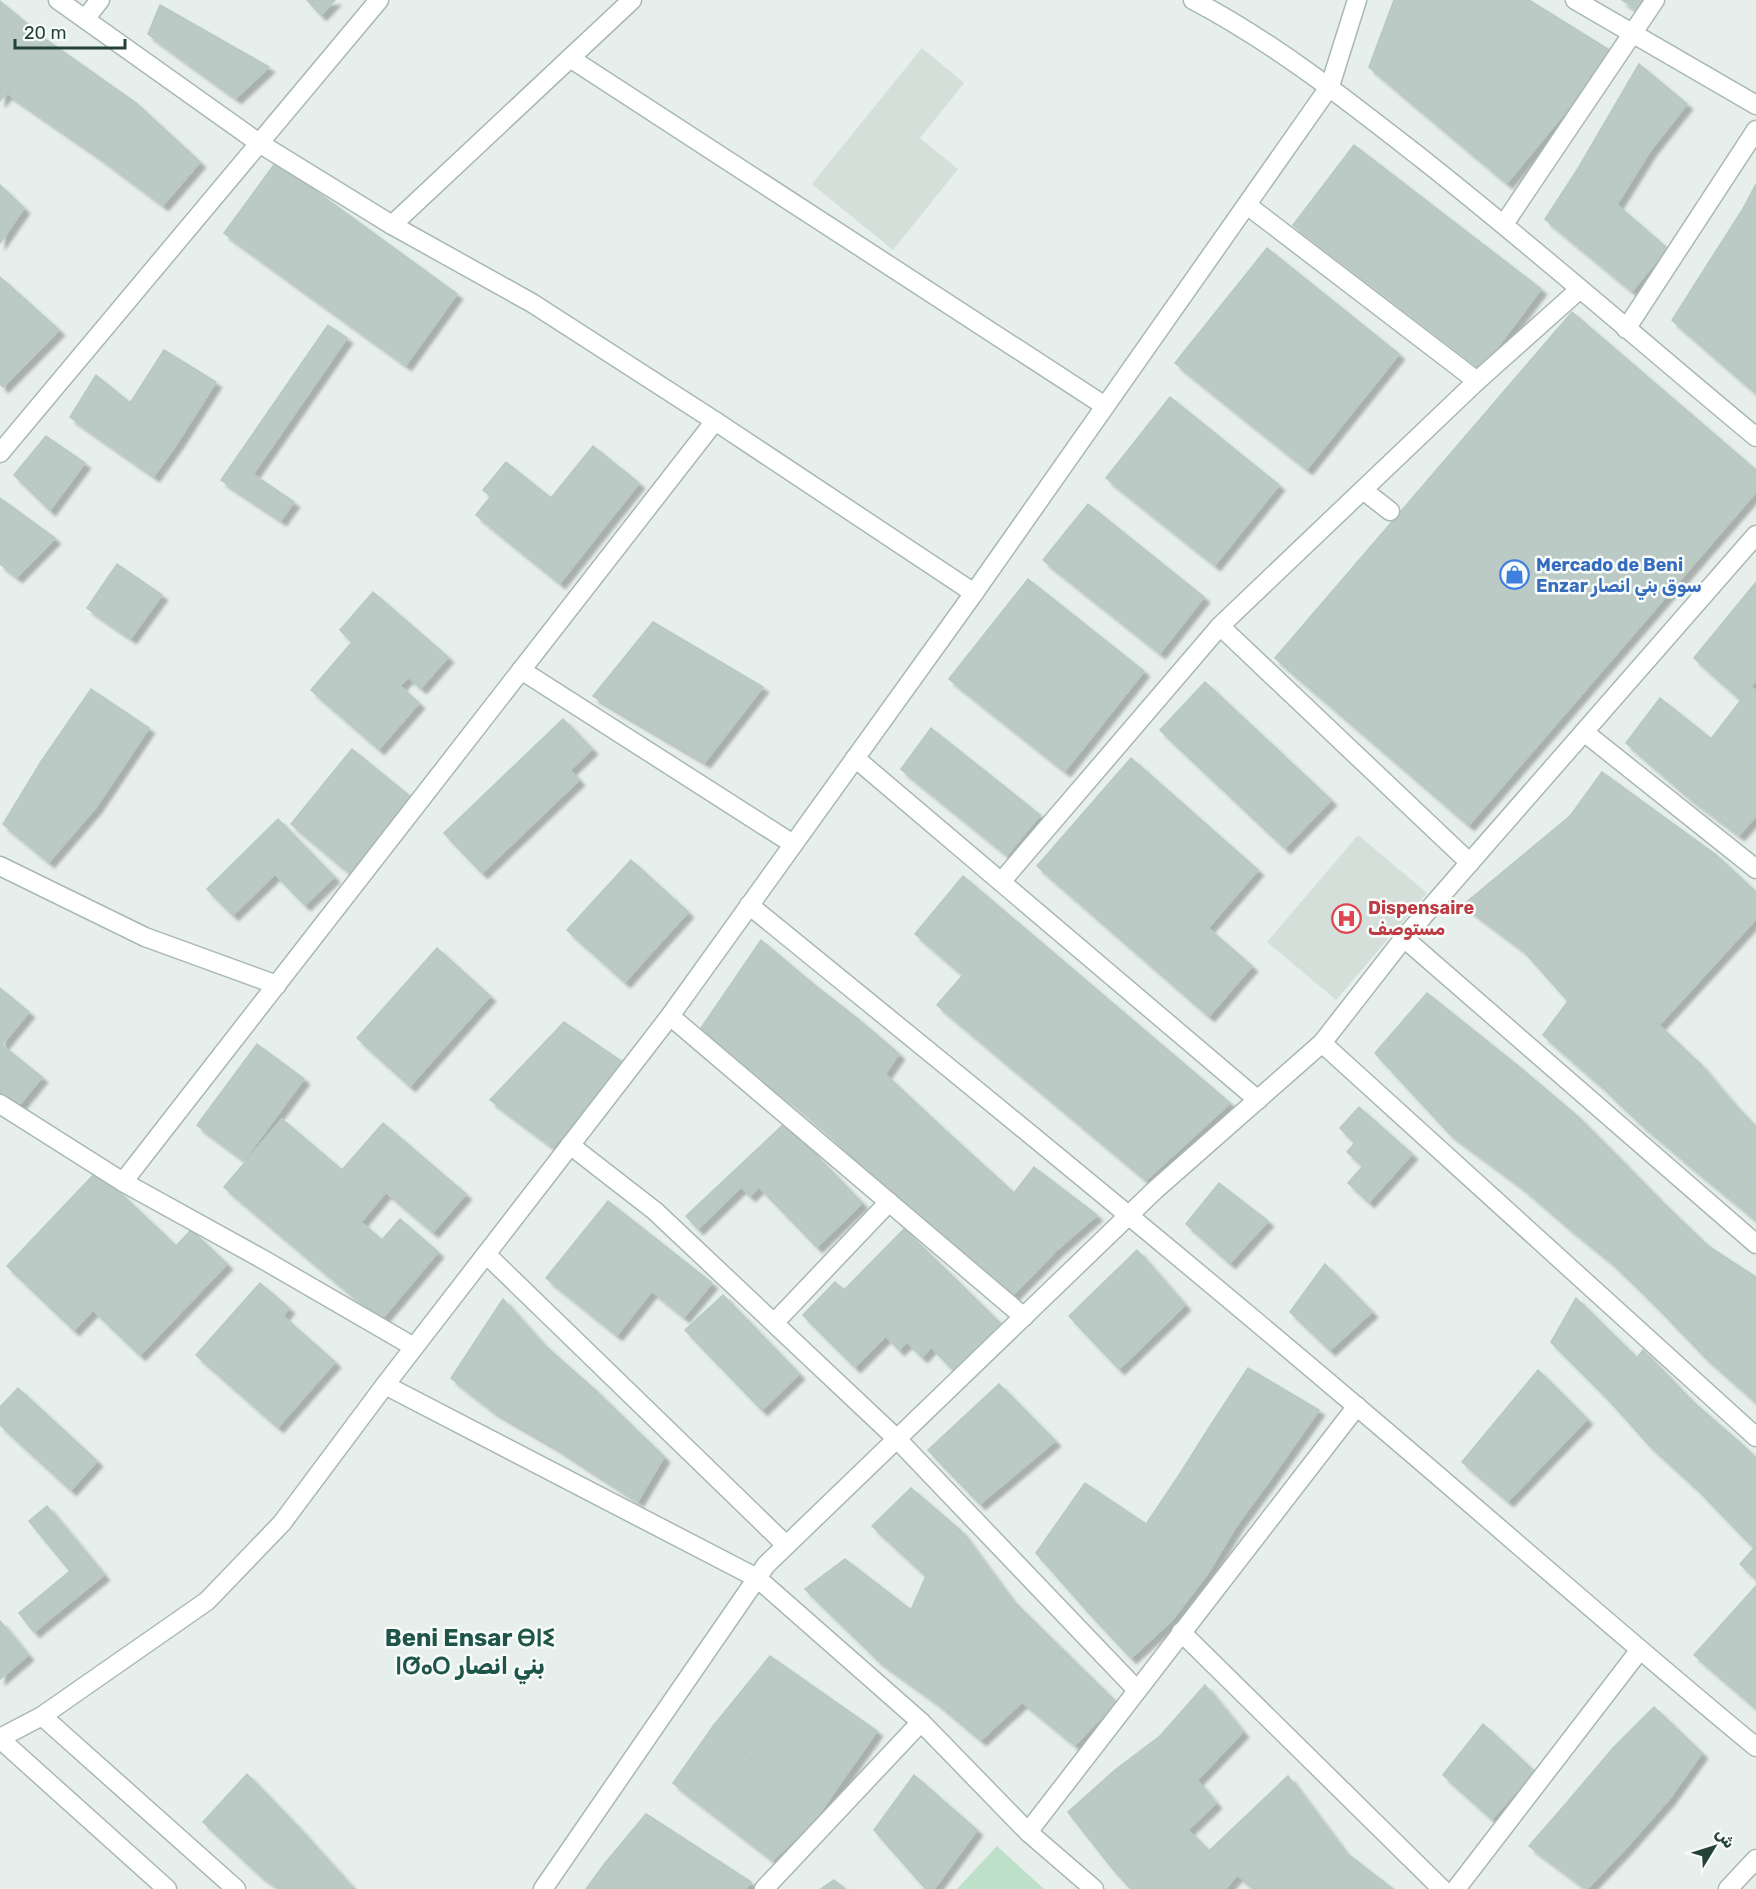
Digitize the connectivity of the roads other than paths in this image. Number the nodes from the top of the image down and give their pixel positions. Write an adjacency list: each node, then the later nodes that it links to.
1 (58, 0): 9 (street)
2 (100, 0): 9 (street)
3 (378, 0): 15 (street)
4 (632, 0): 11 (street)
5 (1193, 0): 12 (street)
6 (1357, 0): 12 (street)
7 (1575, 0): 10 (street)
8 (1655, 0): 10 (street)
9 (85, 19): 15 (street)
10 (1633, 33): 13 (street); 17 (street)
11 (570, 58): 18 (street); 22 (street)
12 (1330, 86): 16 (street); 17 (street)
13 (1756, 105)
14 (1756, 130): 20 (street)
15 (259, 143): 18 (street); 25 (street)
16 (1247, 205): 21 (street); 22 (street)
17 (1504, 224): 19 (street)
18 (392, 225): 23 (street)
19 (1580, 289): 20 (street); 21 (street)
20 (1626, 329): 24 (street)
21 (1477, 381): 26 (street)
22 (1105, 406): 29 (street)
23 (715, 421): 29 (street); 31 (street)
24 (1756, 437)
25 (0, 453)
26 (1363, 490): 27 (street); 30 (street)
27 (1390, 512)
28 (1756, 536): 32 (street)
29 (974, 593): 33 (street)
30 (1220, 626): 35 (street); 38 (street)
31 (521, 670): 34 (street); 41 (street)
32 (1584, 732): 35 (street); 37 (street)
33 (855, 758): 34 (street); 38 (street)
34 (793, 844): 39 (street)
35 (1470, 863): 40 (street)
36 (0, 866): 41 (street)
37 (1756, 868)
38 (1001, 882): 44 (street)
39 (749, 904): 42 (street); 49 (street)
40 (1404, 938): 43 (street); 50 (street)
41 (277, 984): 47 (street)
42 (670, 1016): 46 (street); 48 (street)
43 (1322, 1043): 44 (street); 57 (street)
44 (1258, 1100): 49 (street)
45 (0, 1104): 47 (street)
46 (570, 1145): 51 (street); 53 (street)
47 (123, 1182): 54 (street)
48 (889, 1202): 52 (street); 53 (street)
49 (1129, 1215): 52 (street); 56 (street)
50 (1756, 1244)
51 (486, 1254): 54 (street); 59 (street)
52 (1024, 1317): 58 (street)
53 (775, 1322): 58 (street)
54 (414, 1347): 55 (street)
55 (385, 1385): 60 (street); 64 (street)
56 (1356, 1406): 61 (street); 62 (street)
57 (1756, 1437)
58 (897, 1439): 59 (street); 63 (street)
59 (786, 1545): 60 (street)
60 (757, 1578): 65 (street); 72 (street)
61 (1181, 1632): 63 (street); 75 (street)
62 (1639, 1651): 67 (street); 76 (street)
63 (1137, 1690): 68 (street)
64 (42, 1716): 66 (street); 71 (street)
65 (921, 1722): 68 (street); 73 (street)
66 (0, 1738): 70 (street)
67 (1756, 1747)
68 (1028, 1832): 74 (street)
69 (1756, 1859): 77 (street)
70 (166, 1889)
71 (236, 1889)
72 (543, 1889)
73 (764, 1889)
74 (1094, 1889)
75 (1442, 1889)
76 (1456, 1889)
77 (1728, 1889)

